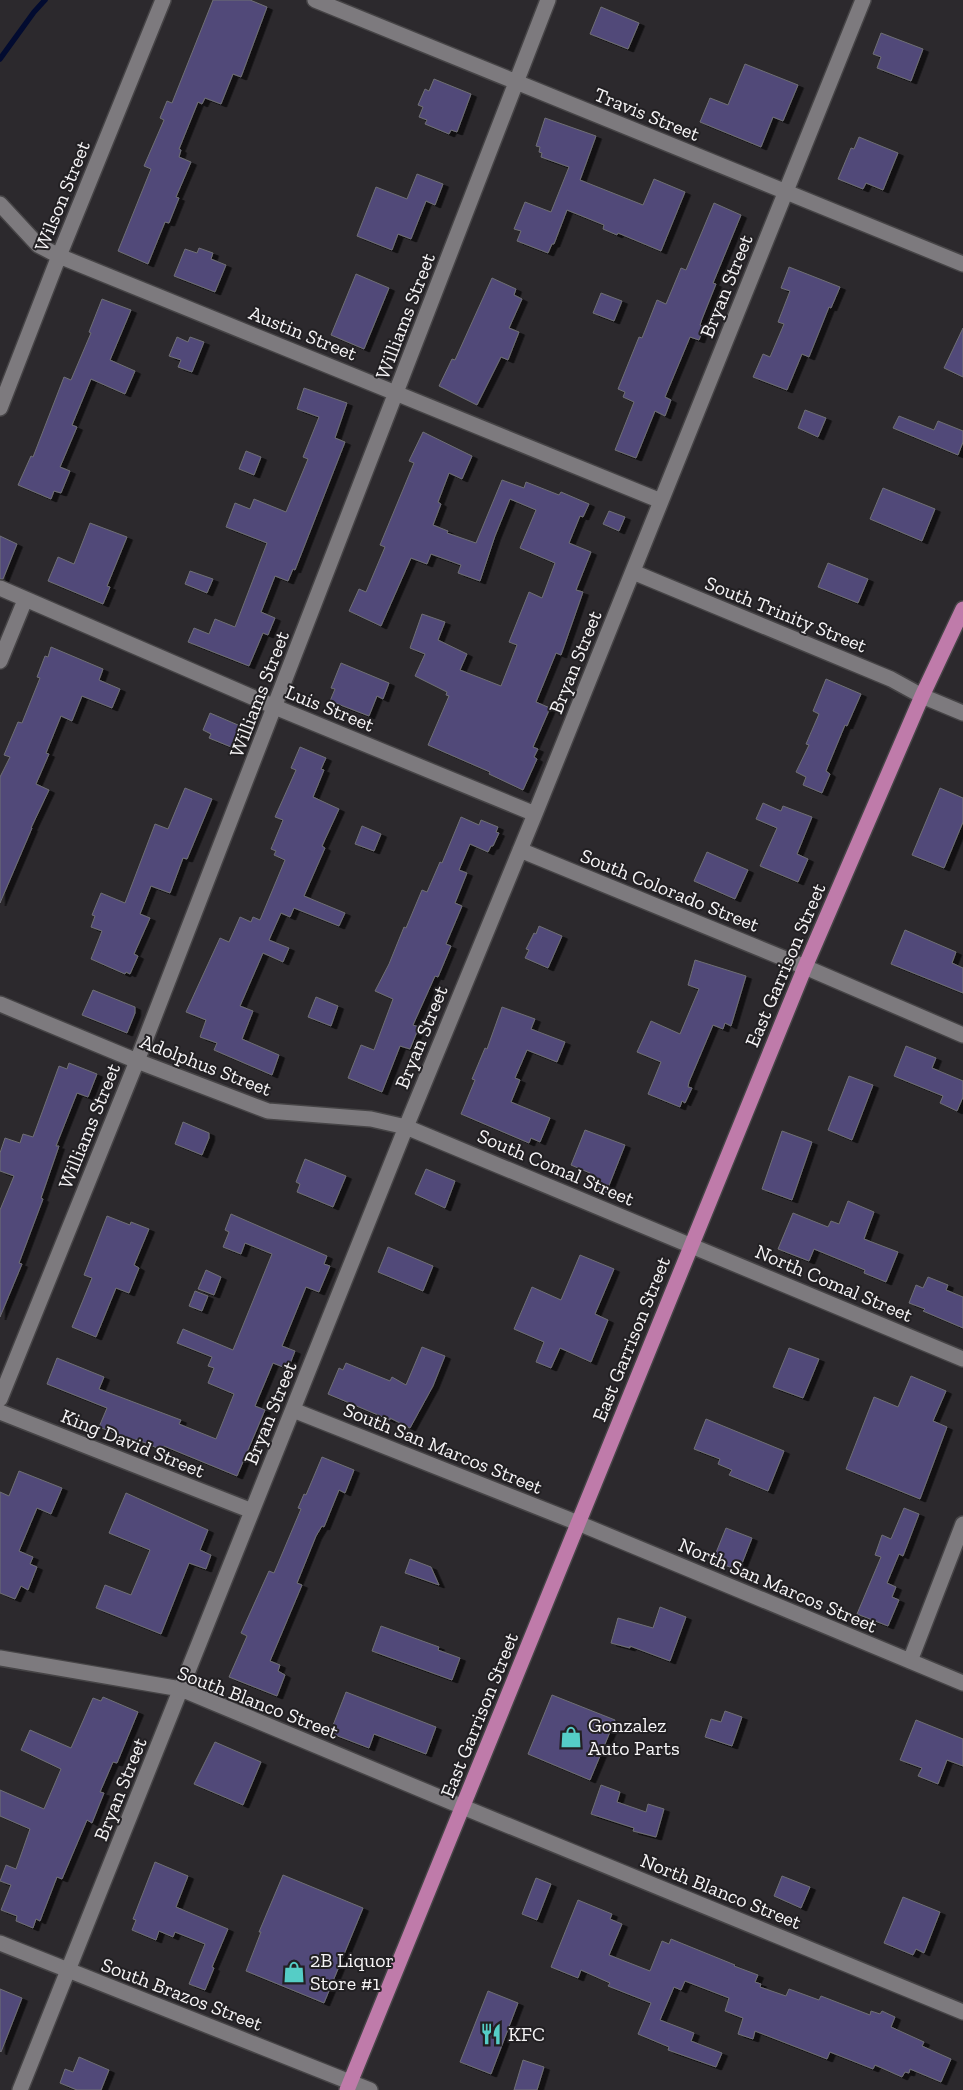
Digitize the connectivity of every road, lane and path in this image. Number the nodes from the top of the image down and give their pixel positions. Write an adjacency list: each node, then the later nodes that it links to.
1 (163, 0): 8 (street, Wilson Street)
2 (315, 0): 5 (street, Travis Street)
3 (548, 0): 5 (street, Williams Street)
4 (863, 0): 6 (street, Bryan Street)
5 (516, 82): 6 (street, Travis Street); 10 (street, Williams Street)
6 (785, 192): 9 (street, Travis Street); 12 (street, Bryan Street)
7 (0, 204): 8 (street, Austin Street)
8 (59, 256): 10 (street, Austin Street); 11 (street, Wilson Street)
9 (963, 264)
10 (397, 393): 12 (street, Austin Street); 19 (street, Williams Street)
11 (0, 408)
12 (661, 501): 13 (street, Bryan Street)
13 (633, 572): 18 (street, South Trinity Street); 21 (street, Bryan Street)
14 (0, 588): 15 (street, Luis Street)
15 (25, 600): 17 (street); 19 (street, Luis Street)
16 (963, 608): 18 (main road, East Garrison Street)
17 (0, 662)
18 (922, 696): 20 (street, South Trinity Street); 23 (main road, East Garrison Street)
19 (275, 707): 21 (street, Luis Street); 26 (street, Williams Street)
20 (963, 713)
21 (535, 814): 22 (street, Bryan Street)
22 (520, 850): 23 (street, South Colorado Street); 27 (street, Bryan Street)
23 (805, 967): 25 (street, South Colorado Street); 28 (main road, East Garrison Street)
24 (0, 1004): 26 (street, Adolphus Street)
25 (963, 1035)
26 (137, 1061): 27 (street, Adolphus Street); 30 (street, Williams Street)
27 (406, 1126): 28 (street, South Comal Street); 31 (street, Bryan Street)
28 (690, 1245): 29 (street, North Comal Street); 34 (main road, East Garrison Street)
29 (963, 1359)
30 (0, 1399)
31 (293, 1410): 33 (street, Bryan Street); 34 (street, South San Marcos Street)
32 (0, 1412): 33 (street, King David Street)
33 (252, 1511): 39 (street, Bryan Street)
34 (578, 1523): 37 (street, North San Marcos Street); 40 (main road, East Garrison Street)
35 (963, 1524): 37 (street)
36 (0, 1658): 39 (street, South Blanco Street)
37 (910, 1661): 38 (street, North San Marcos Street)
38 (963, 1683)
39 (181, 1689): 40 (street, South Blanco Street); 42 (street, Bryan Street)
40 (463, 1807): 43 (street, North Blanco Street); 44 (main road, East Garrison Street)
41 (0, 1943): 42 (street, South Brazos Street)
42 (68, 1971): 44 (street, South Brazos Street); 45 (street, Bryan Street)
43 (963, 2012)
44 (349, 2086): 46 (street, South Brazos Street)
45 (20, 2090)
46 (370, 2090)

